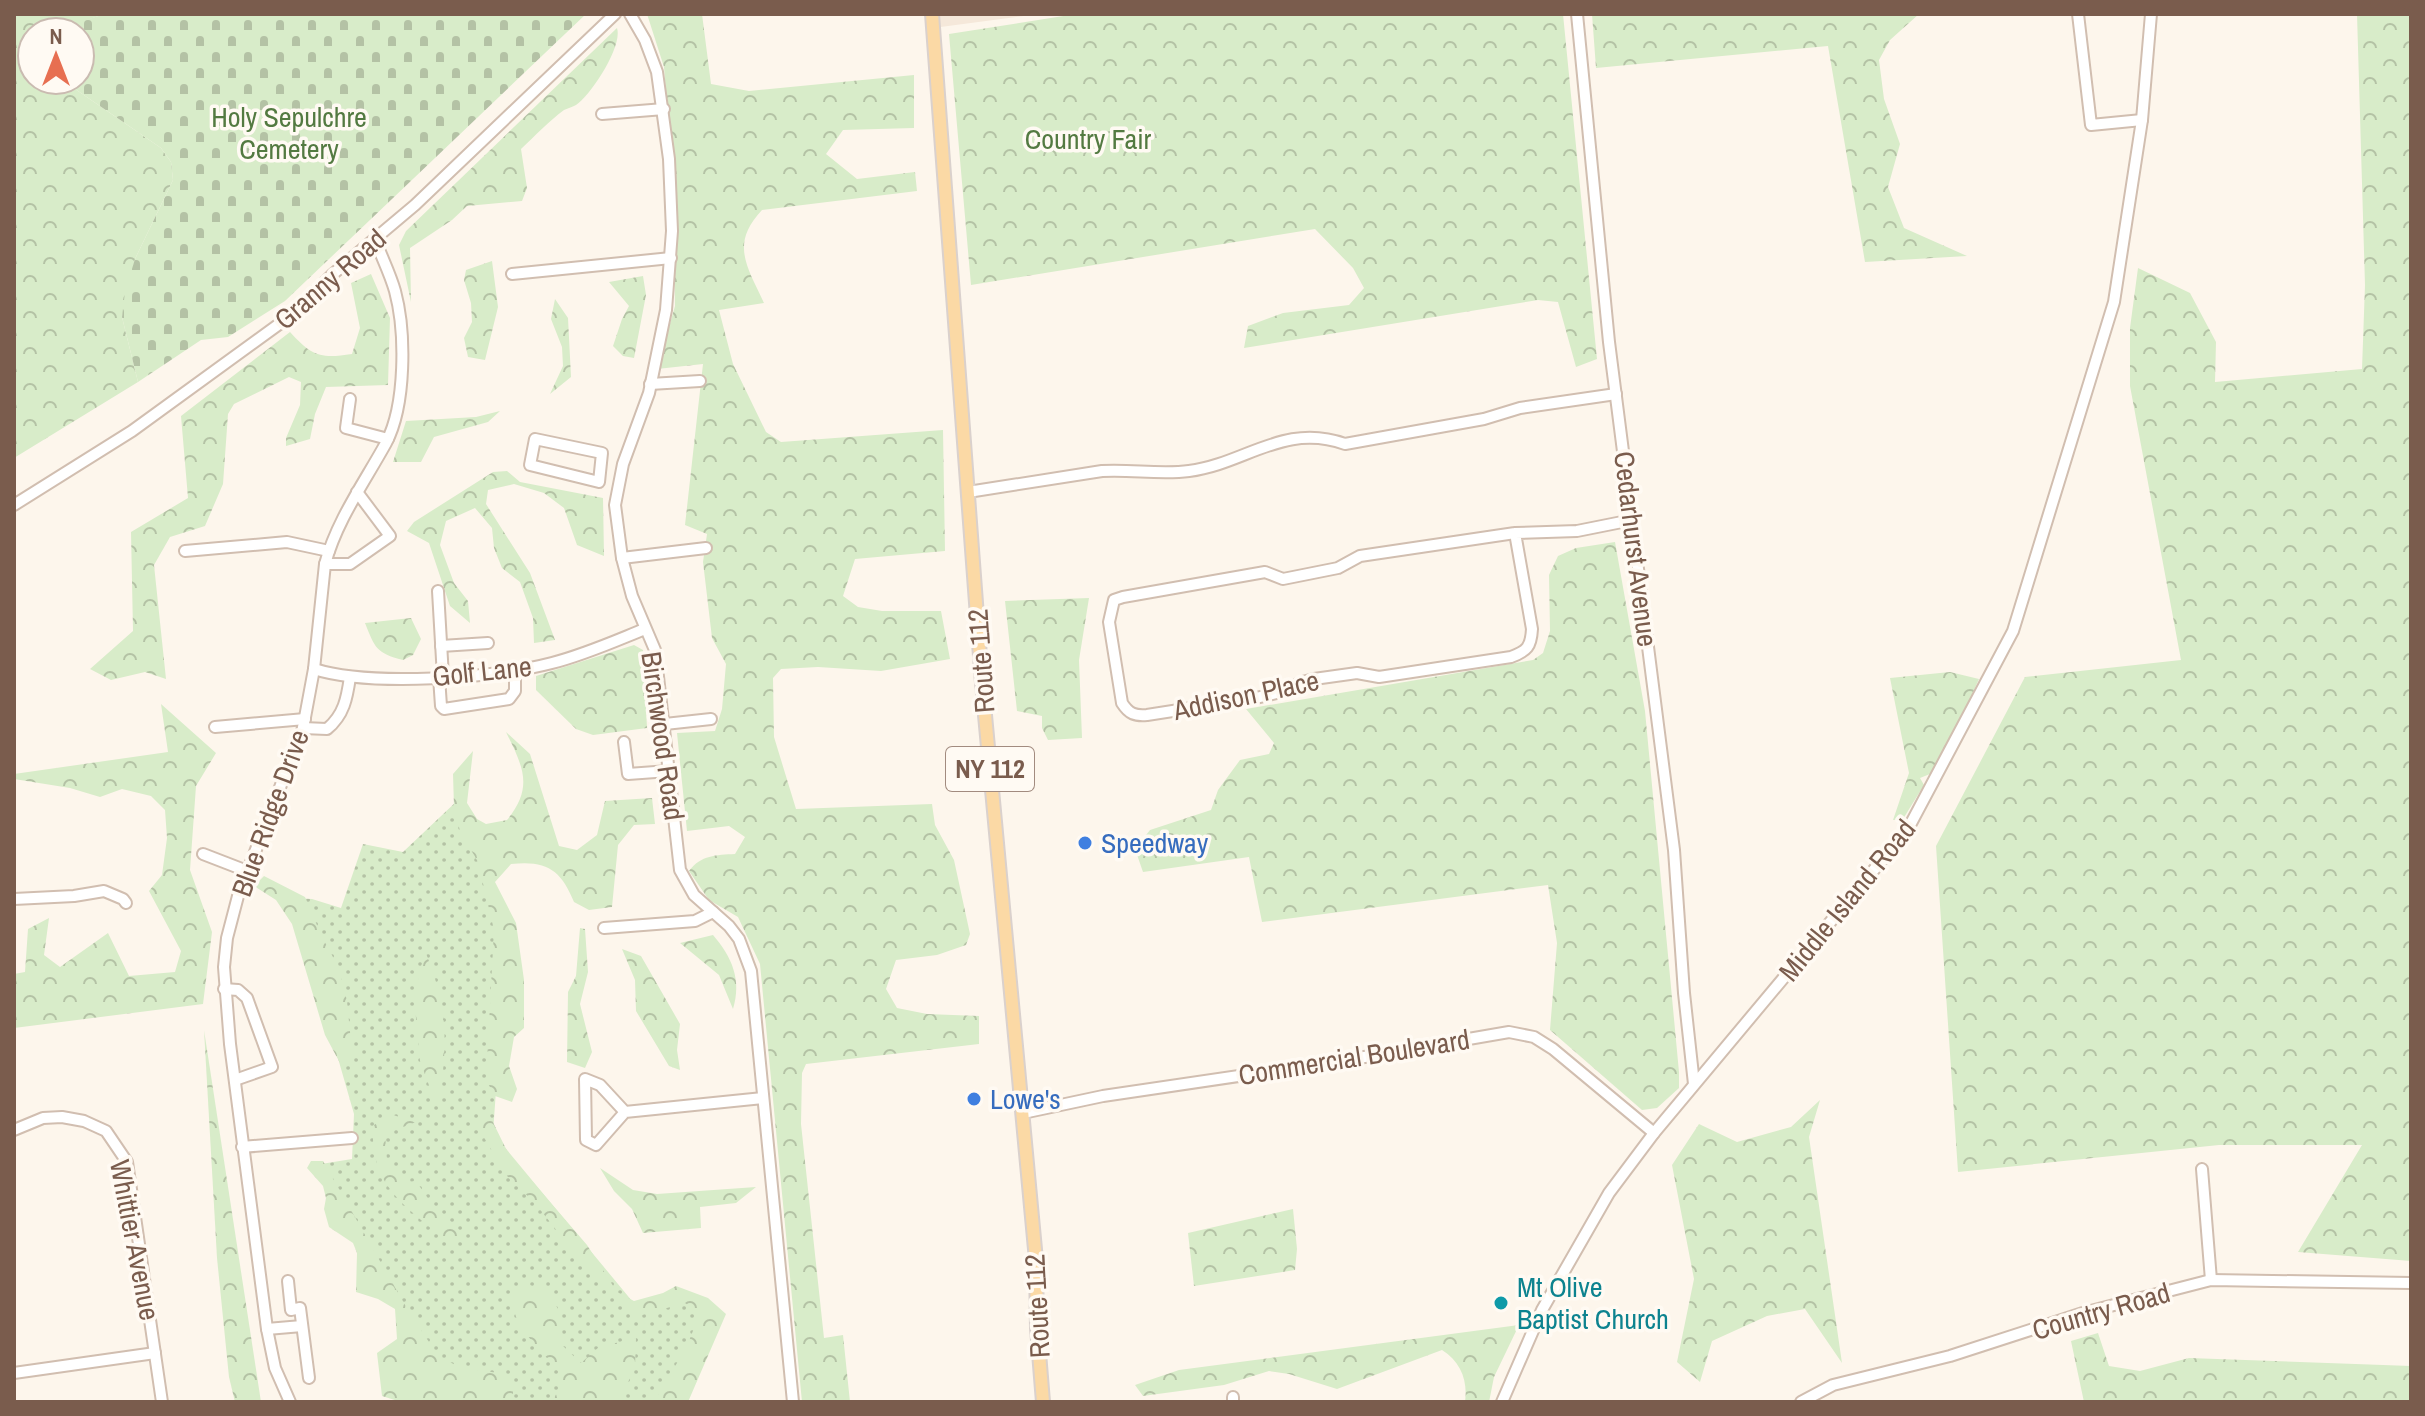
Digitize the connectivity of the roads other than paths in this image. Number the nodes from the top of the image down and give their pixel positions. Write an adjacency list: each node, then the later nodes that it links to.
1 (615, 14): 10 (street, Granny Road)
2 (630, 14): 7 (street, Birchwood Road)
3 (932, 14): 21 (main road, Route 112 / NY 112)
4 (1577, 14): 15 (street, Cedarhurst Avenue)
5 (2078, 14): 9 (street)
6 (2151, 14): 9 (street)
7 (664, 109): 8 (street); 11 (street, Birchwood Road)
8 (602, 114)
9 (2142, 120): 52 (street, Middle Island Road)
10 (375, 239): 17 (street, Blue Ridge Drive); 22 (street, Granny Road)
11 (671, 258): 12 (street); 14 (street, Birchwood Road)
12 (512, 274)
13 (700, 381): 14 (street)
14 (650, 384): 19 (street, Birchwood Road)
15 (1616, 394): 21 (street); 23 (street, Cedarhurst Avenue)
16 (350, 399): 17 (street)
17 (388, 439): 20 (street, Blue Ridge Drive)
18 (599, 482): 18 (street); 19 (street)
19 (618, 488): 28 (street, Birchwood Road)
20 (357, 492): 27 (street, Blue Ridge Drive); 29 (street)
21 (968, 492): 55 (main road, Route 112 / NY 112)
22 (14, 505)
23 (1632, 520): 24 (street, Addison Place); 52 (street, Cedarhurst Avenue)
24 (1515, 533): 24 (street, Addison Place)
25 (706, 548): 28 (street)
26 (185, 551): 27 (street)
27 (329, 551): 29 (street, Blue Ridge Drive)
28 (622, 558): 31 (street, Birchwood Road)
29 (325, 564): 34 (street, Blue Ridge Drive)
30 (438, 591): 33 (street)
31 (645, 629): 35 (street, Golf Lane); 40 (street, Birchwood Road)
32 (488, 643): 33 (street)
33 (441, 646): 37 (street)
34 (314, 669): 36 (street, Golf Lane); 39 (street, Blue Ridge Drive)
35 (515, 671): 37 (street, Golf Lane); 37 (street)
36 (350, 677): 37 (street, Golf Lane); 39 (street)
37 (441, 677)
38 (711, 719): 40 (street)
39 (304, 724): 41 (street); 45 (street, Blue Ridge Drive)
40 (665, 724): 43 (street, Birchwood Road)
41 (215, 727)
42 (624, 742): 43 (street)
43 (669, 771): 48 (street, Birchwood Road)
44 (203, 854): 45 (street)
45 (247, 871): 50 (street, Blue Ridge Drive)
46 (14, 899): 47 (street)
47 (126, 903)
48 (713, 912): 49 (street); 53 (street, Birchwood Road)
49 (604, 928)
50 (224, 989): 51 (street, Blue Ridge Drive); 51 (street)
51 (235, 1080): 59 (street, Blue Ridge Drive)
52 (1694, 1084): 57 (street, Middle Island Road)
53 (763, 1098): 54 (street); 71 (street, Birchwood Road)
54 (625, 1112): 54 (street)
55 (1023, 1113): 57 (street, Commercial Boulevard); 72 (main road, Route 112 / NY 112)
56 (14, 1130): 66 (street, Whittier Avenue)
57 (1654, 1133): 73 (street, Middle Island Road)
58 (352, 1138): 59 (street)
59 (242, 1147): 65 (street, Blue Ridge Drive)
60 (2202, 1169): 61 (street)
61 (2211, 1280): 63 (street, Country Road); 74 (street, Country Road)
62 (288, 1281): 64 (street)
63 (2411, 1283)
64 (302, 1326): 65 (street); 68 (street)
65 (267, 1329): 70 (street, Blue Ridge Drive)
66 (155, 1353): 67 (street); 69 (street, Whittier Avenue)
67 (14, 1373)
68 (309, 1378)
69 (162, 1402)
70 (290, 1402)
71 (793, 1402)
72 (1043, 1402)
73 (1502, 1402)
74 (1801, 1402)

